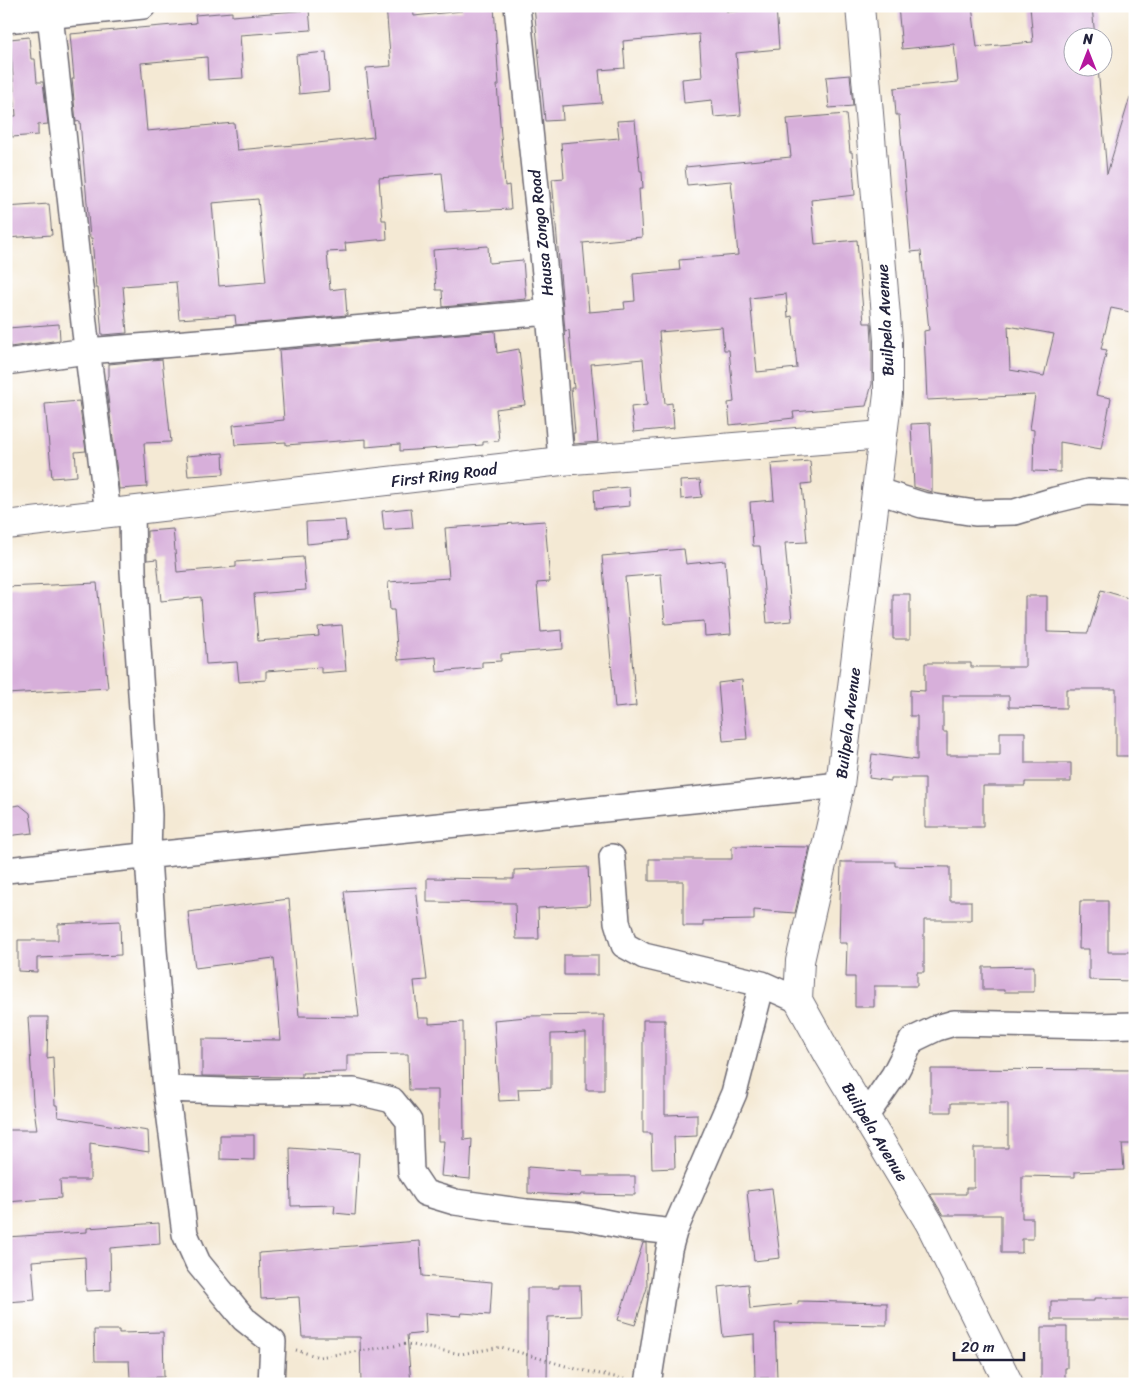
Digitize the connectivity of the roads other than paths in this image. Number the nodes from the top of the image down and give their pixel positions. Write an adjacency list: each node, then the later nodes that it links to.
1 (143, 6): 4 (street)
2 (517, 6): 6 (street, Hausa Zongo Road)
3 (860, 6): 9 (street, Builpela Avenue)
4 (49, 11): 5 (street); 7 (street)
5 (6, 20)
6 (549, 312): 7 (street); 10 (street, Hausa Zongo Road)
7 (87, 351): 8 (street); 13 (street)
8 (6, 362)
9 (883, 435): 10 (street, First Ring Road); 11 (street, Builpela Avenue)
10 (561, 461): 13 (street, First Ring Road)
11 (875, 490): 12 (street); 15 (street, Builpela Avenue)
12 (1135, 494)
13 (120, 513): 14 (street, First Ring Road); 16 (street)
14 (6, 525)
15 (840, 785): 16 (street); 20 (street, Builpela Avenue)
16 (148, 857): 18 (street); 22 (street)
17 (612, 857): 19 (street)
18 (6, 870)
19 (762, 984): 20 (street); 24 (street)
20 (798, 1000): 23 (street, Builpela Avenue)
21 (1135, 1024): 23 (street)
22 (166, 1089): 24 (street); 26 (street)
23 (865, 1117): 27 (street, Builpela Avenue)
24 (674, 1232): 25 (street)
25 (638, 1382)
26 (271, 1384)
27 (1009, 1384)

